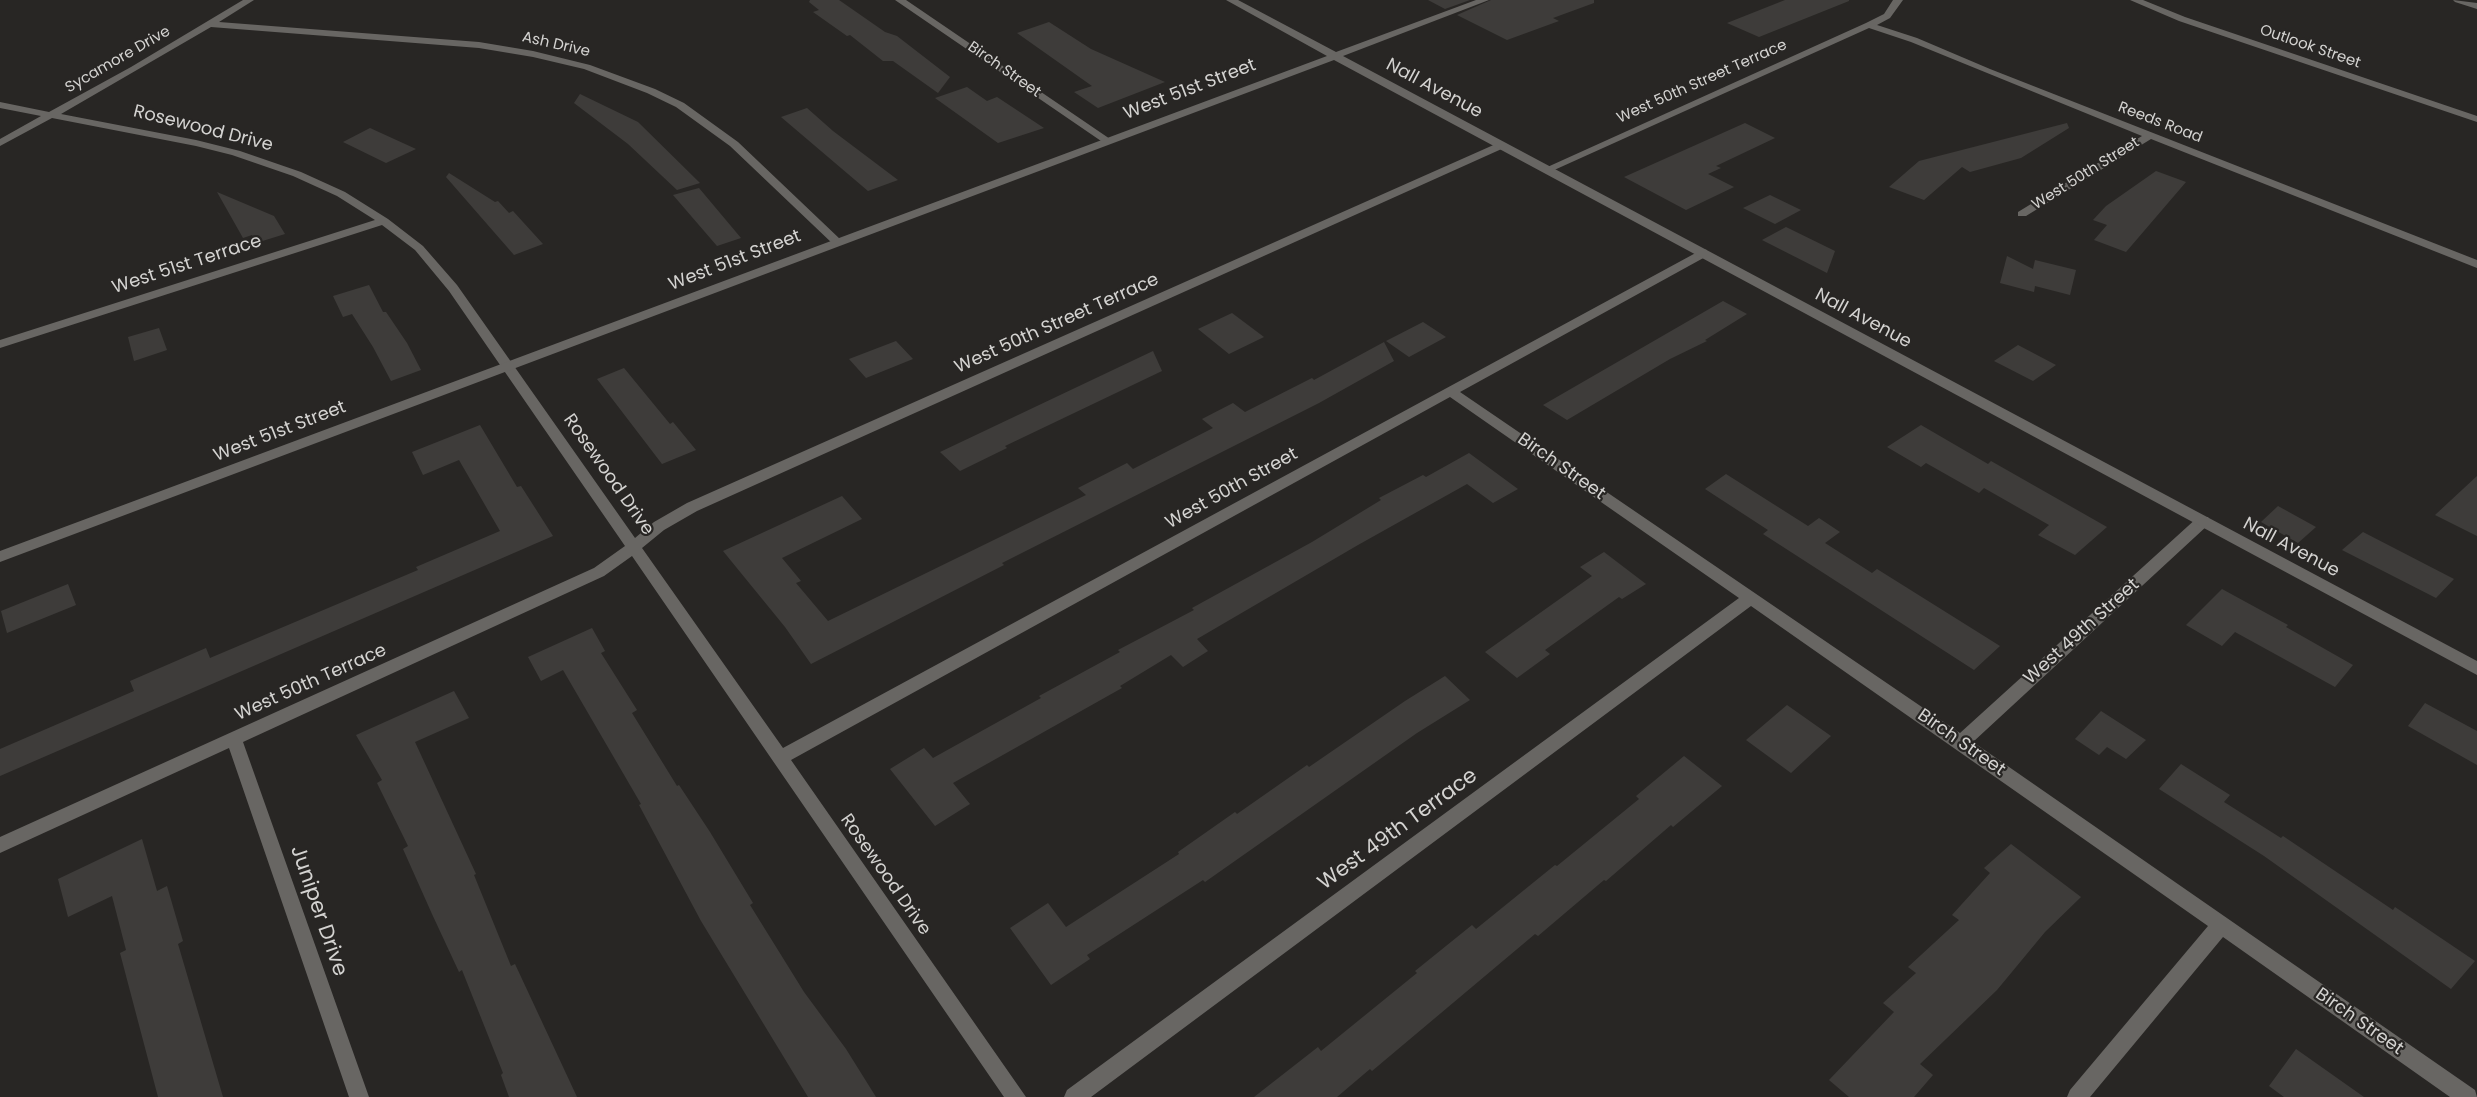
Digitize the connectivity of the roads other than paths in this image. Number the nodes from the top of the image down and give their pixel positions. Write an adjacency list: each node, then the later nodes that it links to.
1 (249, 0): 9 (street, Sycamore Drive)
2 (900, 0): 16 (street, Birch Street)
3 (1231, 0): 11 (street, Nall Avenue)
4 (1484, 0): 11 (street, West 51st Street)
5 (1898, 0): 10 (street)
6 (2135, 0): 14 (street, Outlook Street)
7 (2458, 0): 8 (street)
8 (2477, 6)
9 (211, 24): 13 (street, Sycamore Drive); 22 (street, Ash Drive)
10 (1869, 25): 15 (street, Reeds Road); 19 (street, West 50th Street Terrace)
11 (1333, 56): 16 (street, West 51st Street); 18 (street, Nall Avenue)
12 (0, 105): 13 (street, Rosewood Drive)
13 (53, 115): 17 (street, Sycamore Drive); 21 (street, Rosewood Drive)
14 (2477, 119)
15 (2150, 135): 20 (street, West 50th Street); 24 (street, Reeds Road)
16 (1107, 141): 22 (street, West 51st Street)
17 (0, 143)
18 (1502, 145): 19 (street, Nall Avenue); 29 (street, West 50th Street Terrace)
19 (1548, 170): 23 (street, Nall Avenue)
20 (2022, 214)
21 (384, 221): 25 (street, West 51st Terrace); 26 (street, Rosewood Drive)
22 (837, 242): 26 (street, West 51st Street)
23 (1703, 254): 27 (street, West 50th Street); 28 (street, Nall Avenue)
24 (2477, 264)
25 (0, 344)
26 (507, 366): 29 (street, Rosewood Drive); 30 (street, West 51st Street)
27 (1452, 392): 31 (street, Birch Street); 35 (street, West 50th Street)
28 (2203, 521): 32 (street, Nall Avenue); 34 (street, West 49th Street)
29 (634, 547): 33 (street, West 50th Terrace); 35 (street, Rosewood Drive)
30 (0, 557)
31 (1750, 598): 34 (street, Birch Street); 40 (street, West 49th Terrace)
32 (2477, 669)
33 (234, 739): 36 (street, West 50th Terrace); 38 (street, Juniper Drive)
34 (1961, 743): 37 (street, Birch Street)
35 (780, 758): 39 (street, Rosewood Drive)
36 (0, 844)
37 (2220, 926): 41 (street); 42 (street, Birch Street)
38 (359, 1097)
39 (1016, 1097)
40 (1074, 1097)
41 (2077, 1097)
42 (2468, 1097)

